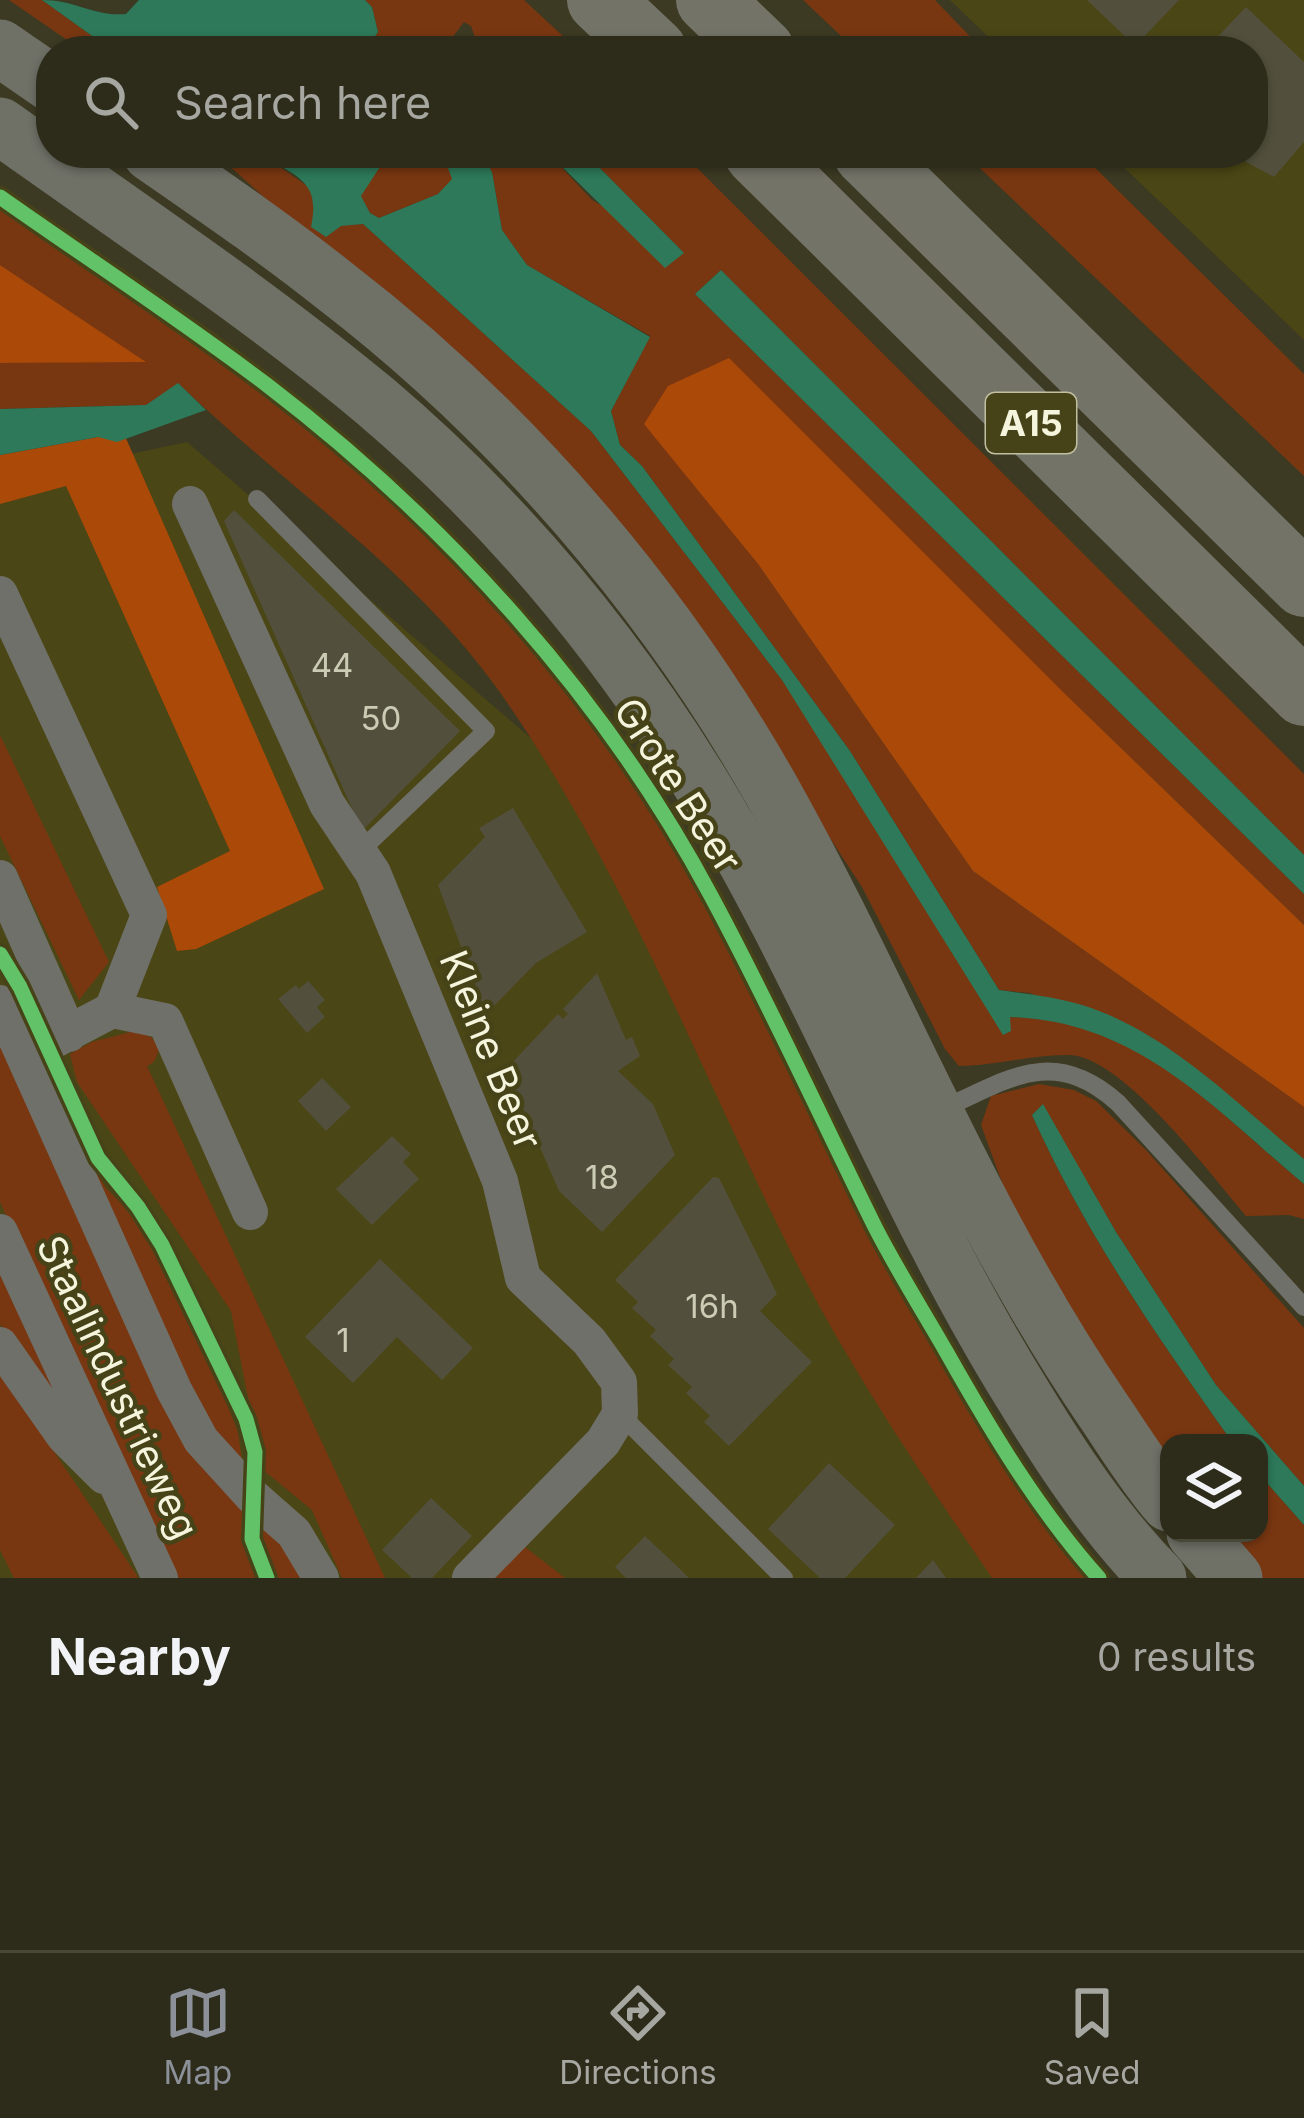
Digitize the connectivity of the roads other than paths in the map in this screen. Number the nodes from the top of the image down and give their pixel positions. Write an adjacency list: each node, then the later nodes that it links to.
1 (600, 0): 3 (highway)
2 (709, 0): 4 (highway)
3 (638, 36)
4 (746, 36)
5 (0, 47): 6 (main road)
6 (36, 72)
7 (0, 126): 8 (main road, Grote Beer)
8 (36, 152)
9 (59, 168): 37 (main road, Grote Beer)
10 (172, 168): 24 (main road, Grote Beer)
11 (772, 168): 17 (highway, A15)
12 (881, 168): 15 (highway, A15)
13 (257, 499): 18 (lane)
14 (190, 504): 18 (street, Kleine Beer)
15 (1298, 575)
16 (0, 594): 21 (street)
17 (1304, 693)
18 (359, 852): 29 (street, Kleine Beer)
19 (0, 878): 22 (street)
20 (0, 1003): 23 (street)
21 (112, 1010): 22 (street); 25 (street)
22 (69, 1034): 23 (street)
23 (28, 1063): 34 (street)
24 (934, 1113): 27 (lane); 30 (main road, Grote Beer)
25 (250, 1212)
26 (0, 1232): 31 (street, Staalindustrieweg)
27 (1304, 1307)
28 (0, 1345): 31 (street)
29 (620, 1414): 35 (street); 36 (lane)
30 (1160, 1490)
31 (124, 1496): 33 (street, Staalindustrieweg)
32 (1203, 1542): 38 (main road)
33 (160, 1578)
34 (322, 1578)
35 (470, 1578)
36 (784, 1578)
37 (1157, 1578)
38 (1234, 1578)

